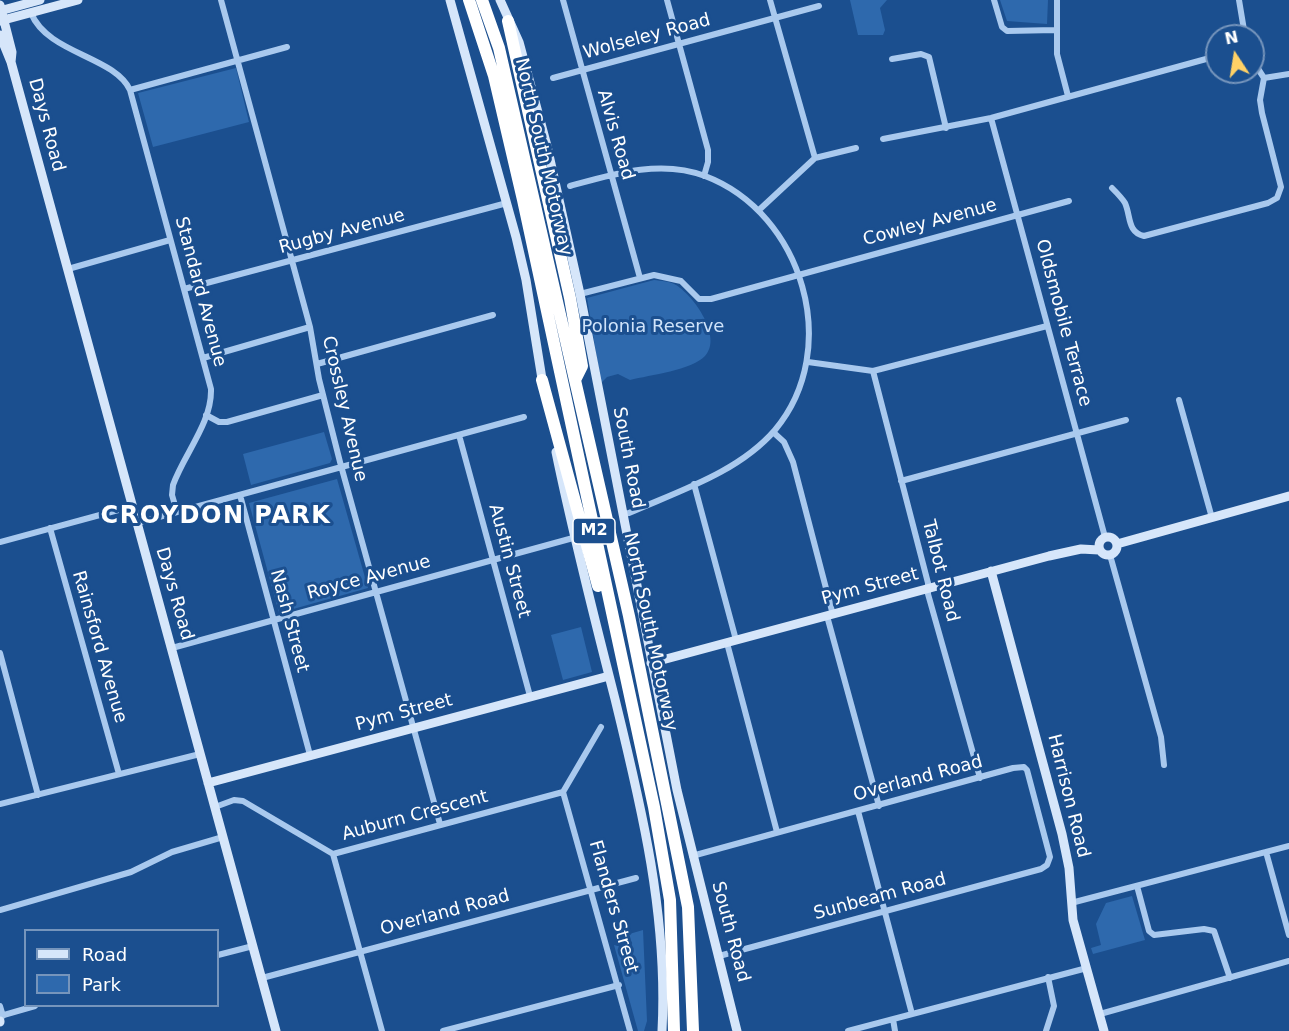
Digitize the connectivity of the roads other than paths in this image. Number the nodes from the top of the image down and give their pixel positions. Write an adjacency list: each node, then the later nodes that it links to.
1 (40, 0): 15 (main road)
2 (78, 0): 16 (main road)
3 (221, 0): 27 (street, Crossley Avenue)
4 (450, 0): 45 (main road)
5 (469, 0): 21 (highway, North South Motorway / M2)
6 (482, 0): 21 (highway, North South Motorway / M2)
7 (500, 0): 18 (main road, South Road)
8 (562, 0): 28 (street, Alvis Road)
9 (667, 0): 23 (street)
10 (770, 0): 17 (street)
11 (994, 0): 20 (street)
12 (1056, 0): 20 (street)
13 (1239, 0): 19 (street)
14 (819, 6): 17 (street, Wolseley Road)
15 (1, 14): 16 (main road); 22 (main road, Days Road)
16 (29, 14): 22 (main road); 33 (street, Standard Avenue)
17 (775, 18): 23 (street, Wolseley Road); 39 (street)
18 (508, 21): 54 (main road, South Road); 63 (highway)
19 (1243, 24)
20 (1055, 30): 34 (street)
21 (487, 33): 63 (highway, North South Motorway / M2); 93 (highway, North South Motorway / M2)
22 (5, 37): 50 (main road, Days Road)
23 (679, 44): 28 (street, Wolseley Road); 41 (street)
24 (287, 47): 27 (street)
25 (892, 59): 36 (street)
26 (1205, 59): 34 (street)
27 (237, 61): 33 (street); 49 (street, Crossley Avenue)
28 (581, 70): 30 (street, Wolseley Road); 40 (street, Alvis Road)
29 (1289, 74): 31 (street)
30 (553, 78)
31 (1265, 78)
32 (1263, 84): 43 (street)
33 (130, 90): 48 (street, Standard Avenue)
34 (1068, 96): 35 (street)
35 (991, 118): 36 (street); 47 (street, Oldsmobile Terrace)
36 (946, 128): 37 (street)
37 (883, 139)
38 (856, 148): 39 (street)
39 (815, 158): 46 (street)
40 (611, 175): 41 (street); 42 (street); 52 (street, Alvis Road)
41 (704, 176): 46 (street)
42 (570, 186)
43 (1112, 188)
44 (1069, 201): 47 (street, Cowley Avenue)
45 (507, 204): 49 (street, Rugby Avenue); 62 (main road)
46 (759, 210): 51 (street)
47 (1017, 215): 51 (street, Cowley Avenue); 56 (street, Oldsmobile Terrace)
48 (170, 240): 50 (street); 53 (street, Standard Avenue)
49 (292, 261): 53 (street, Rugby Avenue); 57 (street, Crossley Avenue)
50 (68, 269): 77 (main road, Days Road)
51 (798, 274): 52 (street, Cowley Avenue); 59 (street)
52 (640, 278): 54 (street)
53 (184, 289): 58 (street, Standard Avenue)
54 (580, 294): 79 (main road, South Road)
55 (493, 315): 60 (street)
56 (1047, 326): 61 (street); 70 (street, Oldsmobile Terrace)
57 (310, 327): 58 (street); 60 (street, Crossley Avenue)
58 (203, 358): 66 (street, Standard Avenue)
59 (807, 362): 61 (street); 69 (street)
60 (317, 364): 64 (street, Crossley Avenue)
61 (873, 371): 73 (street, Talbot Road)
62 (542, 380): 84 (main road); 93 (highway)
63 (575, 380): 153 (highway, North South Motorway / M2)
64 (323, 395): 66 (street); 72 (street, Crossley Avenue)
65 (1179, 400): 80 (street)
66 (206, 415): 78 (street, Standard Avenue)
67 (524, 417): 71 (street)
68 (1126, 420): 70 (street)
69 (773, 432): 74 (street); 94 (street)
70 (1078, 433): 73 (street); 83 (street, Oldsmobile Terrace)
71 (459, 435): 72 (street); 89 (street, Austin Street)
72 (341, 466): 75 (street); 92 (street, Crossley Avenue)
73 (901, 481): 91 (street, Talbot Road)
74 (694, 484): 79 (street); 96 (street)
75 (240, 495): 78 (street); 95 (street, Nash Street)
76 (1289, 496): 80 (main road)
77 (133, 506): 81 (main road, Days Road); 82 (street)
78 (177, 513): 81 (street)
79 (621, 514): 99 (main road, South Road)
80 (1212, 518): 86 (main road)
81 (137, 523): 97 (main road, Days Road)
82 (50, 528): 85 (street); 107 (street, Rainsford Avenue)
83 (1106, 537): 86 (main road); 87 (main road)
84 (573, 538): 89 (street, Royce Avenue); 100 (main road)
85 (0, 542)
86 (1117, 544): 88 (main road)
87 (1099, 550): 88 (main road); 90 (main road, Pym Street)
88 (1110, 555): 106 (street)
89 (493, 560): 92 (street, Royce Avenue); 101 (street, Austin Street)
90 (991, 571): 91 (main road, Pym Street); 127 (main road, Harrison Road)
91 (928, 588): 94 (main road, Pym Street); 108 (street, Talbot Road)
92 (375, 592): 95 (street, Royce Avenue); 103 (street, Crossley Avenue)
93 (611, 614): 152 (highway, North South Motorway / M2)
94 (830, 616): 96 (main road, Pym Street); 113 (street)
95 (273, 620): 97 (street, Royce Avenue); 105 (street, Nash Street)
96 (732, 642): 99 (main road, Pym Street); 117 (street)
97 (172, 648): 104 (main road, Days Road)
98 (0, 653): 111 (street)
99 (651, 663): 122 (main road, South Road)
100 (609, 676): 101 (main road, Pym Street); 151 (main road)
101 (530, 696): 103 (main road, Pym Street)
102 (601, 727): 110 (street)
103 (411, 728): 105 (main road, Pym Street); 116 (street, Crossley Avenue)
104 (201, 754): 107 (street); 109 (main road, Days Road)
105 (310, 755): 109 (main road, Pym Street)
106 (1164, 765)
107 (119, 774): 111 (street)
108 (980, 778): 113 (street, Overland Road); 123 (street, Overland Road)
109 (208, 783): 114 (main road, Days Road)
110 (563, 792): 116 (street, Auburn Crescent); 126 (street, Flanders Street)
111 (38, 795): 112 (street)
112 (0, 804)
113 (879, 806): 115 (street, Overland Road)
114 (215, 807): 118 (main road, Days Road); 121 (street, Auburn Crescent)
115 (858, 811): 117 (street, Overland Road); 129 (street)
116 (440, 824): 121 (street, Auburn Crescent)
117 (777, 832): 122 (street, Overland Road)
118 (223, 837): 128 (street); 131 (main road, Days Road)
119 (1289, 846): 120 (street)
120 (1266, 852): 125 (street); 130 (street)
121 (333, 854): 132 (street)
122 (692, 856): 134 (main road, South Road)
123 (1047, 865): 129 (street, Sunbeam Road)
124 (636, 878): 126 (street, Overland Road)
125 (1137, 886): 127 (street); 139 (street)
126 (592, 889): 132 (street, Overland Road); 140 (street, Flanders Street)
127 (1071, 903): 136 (main road, Harrison Road)
128 (0, 910)
129 (884, 911): 134 (street, Sunbeam Road); 143 (street)
130 (1289, 935)
131 (253, 946): 133 (street); 138 (main road, Days Road)
132 (360, 952): 138 (street, Overland Road); 148 (street)
133 (219, 955)
134 (719, 956): 154 (main road, South Road)
135 (1289, 961): 139 (street)
136 (1087, 968): 137 (street); 144 (main road, Harrison Road)
137 (1048, 977): 143 (street); 157 (street)
138 (262, 978): 147 (main road, Days Road)
139 (1230, 978): 144 (street)
140 (619, 985): 149 (street); 150 (street, Flanders Street)
141 (0, 1006): 145 (street)
142 (30, 1007): 145 (street)
143 (912, 1014): 146 (street)
144 (1100, 1014): 158 (main road, Harrison Road)
145 (1, 1019)
146 (892, 1019): 155 (street); 156 (street)
147 (276, 1031)
148 (382, 1031)
149 (443, 1031)
150 (630, 1031)
151 (662, 1031)
152 (674, 1031)
153 (693, 1031)
154 (737, 1031)
155 (848, 1031)
156 (895, 1031)
157 (1047, 1031)
158 (1104, 1031)

